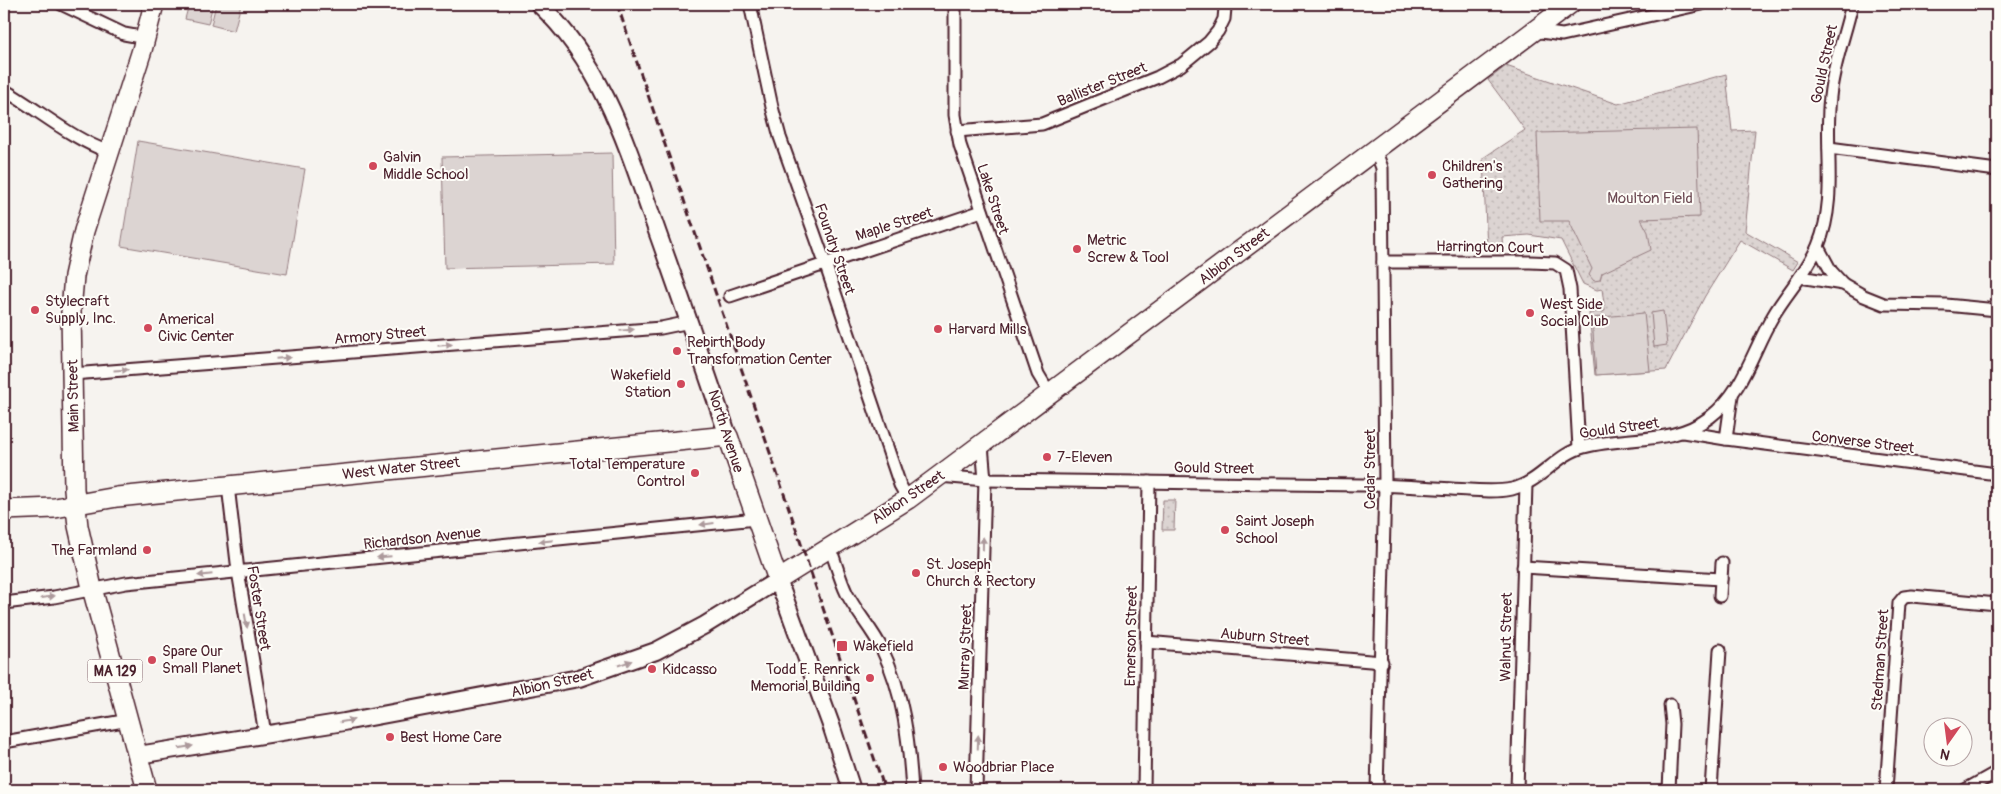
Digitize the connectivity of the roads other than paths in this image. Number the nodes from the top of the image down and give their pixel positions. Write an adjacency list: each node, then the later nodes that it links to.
1 (61, 4): 11 (street)
2 (154, 4): 11 (main road, Main Street)
3 (539, 4): 26 (main road, North Avenue)
4 (750, 4): 21 (street, Foundry Street)
5 (955, 4): 13 (street, Lake Street)
6 (1570, 4): 10 (main road, Albion Street)
7 (1702, 4): 10 (street)
8 (1852, 4): 14 (street, Gould Street)
9 (1225, 8): 13 (street, Ballister Street)
10 (1534, 31): 15 (main road, Albion Street)
11 (146, 38): 16 (main road, Main Street)
12 (4, 90): 16 (street)
13 (957, 131): 18 (street, Lake Street)
14 (1828, 148): 17 (street); 19 (street, Gould Street)
15 (1375, 149): 20 (street, Cedar Street); 28 (main road, Albion Street)
16 (109, 152): 27 (main road, Main Street)
17 (1997, 170)
18 (982, 211): 21 (street, Maple Street); 28 (street, Lake Street)
19 (1818, 247): 22 (street, Gould Street); 23 (street)
20 (1383, 262): 34 (street, Harrington Court); 40 (street, Cedar Street)
21 (825, 263): 24 (street, Maple Street); 42 (street, Foundry Street)
22 (1800, 277): 23 (street); 29 (street, Gould Street)
23 (1843, 284): 25 (street)
24 (730, 296)
25 (1997, 310)
26 (690, 322): 27 (street, Armory Street, one-way to 26); 31 (main road, North Avenue)
27 (72, 374): 43 (main road, Main Street)
28 (1050, 394): 33 (main road, Albion Street)
29 (1732, 396): 30 (street, Gould Street); 32 (street)
30 (1683, 432): 32 (street, Converse Street); 34 (street, Gould Street)
31 (728, 436): 41 (main road, West Water Street); 45 (main road, North Avenue)
32 (1726, 439): 35 (street, Converse Street)
33 (982, 445): 36 (main road, Albion Street); 37 (street, Murray Street)
34 (1579, 448): 39 (street, Gould Street)
35 (1997, 474)
36 (939, 476): 37 (street, Gould Street); 42 (main road, Albion Street)
37 (985, 480): 38 (street, Gould Street); 68 (street, Murray Street, one-way to 37)
38 (1149, 482): 40 (street, Gould Street); 56 (street, Emerson Street)
39 (1526, 484): 40 (street, Gould Street); 48 (street, Walnut Street)
40 (1385, 485): 58 (street, Cedar Street)
41 (228, 486): 43 (main road, West Water Street); 49 (street, Foster Street)
42 (908, 499): 46 (main road, Albion Street)
43 (75, 505): 44 (main road, West Water Street); 52 (main road, Main Street / MA 129)
44 (4, 510)
45 (756, 519): 49 (street, Richardson Avenue, one-way to 49); 51 (main road, North Avenue)
46 (830, 548): 51 (main road, Albion Street); 67 (street)
47 (1722, 562): 50 (street)
48 (1522, 567): 50 (street); 71 (street, Walnut Street)
49 (238, 572): 52 (street, Richardson Avenue, one-way to 52); 61 (street, Foster Street, one-way to 61)
50 (1721, 579): 53 (street)
51 (778, 580): 61 (main road, Albion Street, one-way to 51); 66 (main road, North Avenue)
52 (92, 588): 54 (street, Richardson Avenue, one-way to 52); 60 (main road, Main Street / MA 129)
53 (1720, 596)
54 (4, 603)
55 (1997, 604): 74 (street, Stedman Street)
56 (1146, 642): 58 (street, Auburn Street); 69 (street, Emerson Street)
57 (1720, 650): 73 (street)
58 (1382, 662): 70 (street, Cedar Street)
59 (1670, 705): 72 (street)
60 (129, 720): 62 (street); 63 (main road, Main Street / MA 129)
61 (265, 734): 63 (main road, Albion Street, one-way to 61)
62 (4, 742)
63 (138, 755): 65 (main road, Main Street / MA 129)
64 (1997, 772): 75 (street)
65 (147, 790)
66 (852, 790)
67 (912, 790)
68 (976, 790)
69 (1144, 790)
70 (1377, 790)
71 (1517, 790)
72 (1668, 790)
73 (1712, 790)
74 (1886, 790)
75 (1965, 790)

